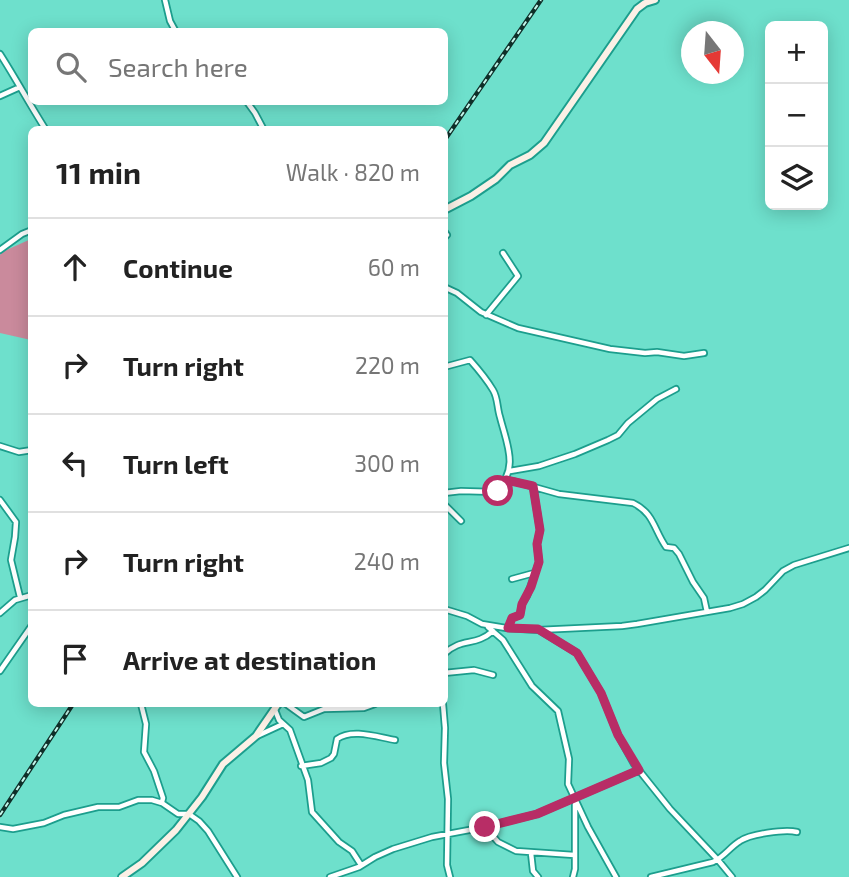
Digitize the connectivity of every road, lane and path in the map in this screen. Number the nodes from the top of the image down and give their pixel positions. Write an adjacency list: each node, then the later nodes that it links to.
1 (165, 0): 3 (street)
2 (655, 0): 12 (street)
3 (174, 28)
4 (0, 54): 5 (street)
5 (20, 87): 6 (street); 7 (street)
6 (0, 96)
7 (28, 100)
8 (31, 105): 10 (street)
9 (249, 105): 11 (street)
10 (44, 126)
11 (262, 126)
12 (448, 208)
13 (28, 232): 14 (street)
14 (0, 250)
15 (503, 253): 17 (street)
16 (448, 289): 17 (street)
17 (486, 314): 18 (street)
18 (704, 353)
19 (448, 366): 23 (street)
20 (676, 388): 23 (street)
21 (0, 446): 22 (street)
22 (28, 451)
23 (510, 471): 24 (street)
24 (506, 480): 25 (street); 26 (street)
25 (533, 486): 31 (street); 36 (street)
26 (448, 493)
27 (0, 500): 34 (street)
28 (448, 508): 29 (street)
29 (461, 521)
30 (849, 548): 36 (street)
31 (534, 573): 32 (street); 39 (street)
32 (512, 579)
33 (28, 596): 34 (street)
34 (20, 597): 37 (street)
35 (448, 610): 38 (street)
36 (707, 612): 40 (street)
37 (0, 613)
38 (486, 625): 39 (street); 42 (street)
39 (508, 628): 40 (street)
40 (538, 629): 56 (street)
41 (28, 631): 44 (street)
42 (493, 631): 43 (street); 57 (street)
43 (448, 650)
44 (0, 671)
45 (448, 673): 46 (street)
46 (493, 675)
47 (142, 707): 58 (street)
48 (277, 707): 52 (street); 53 (street)
49 (290, 707): 50 (street)
50 (367, 707)
51 (443, 707): 63 (street)
52 (283, 724): 53 (street); 55 (street)
53 (256, 736): 59 (street)
54 (395, 740): 55 (street)
55 (302, 766): 67 (street)
56 (639, 770): 57 (street); 66 (street)
57 (574, 801): 61 (street); 65 (street); 74 (street)
58 (162, 803): 59 (street); 60 (street)
59 (189, 814): 68 (street); 69 (street)
60 (0, 827)
61 (485, 827): 63 (street); 64 (street)
62 (797, 832): 66 (street)
63 (448, 834): 67 (street); 71 (street)
64 (531, 853): 65 (street); 72 (street)
65 (575, 855): 73 (street)
66 (718, 860): 75 (street); 76 (street)
67 (361, 866): 70 (street)
68 (122, 877)
69 (237, 877)
70 (330, 877)
71 (450, 877)
72 (538, 877)
73 (573, 877)
74 (616, 877)
75 (651, 877)
76 (732, 877)

